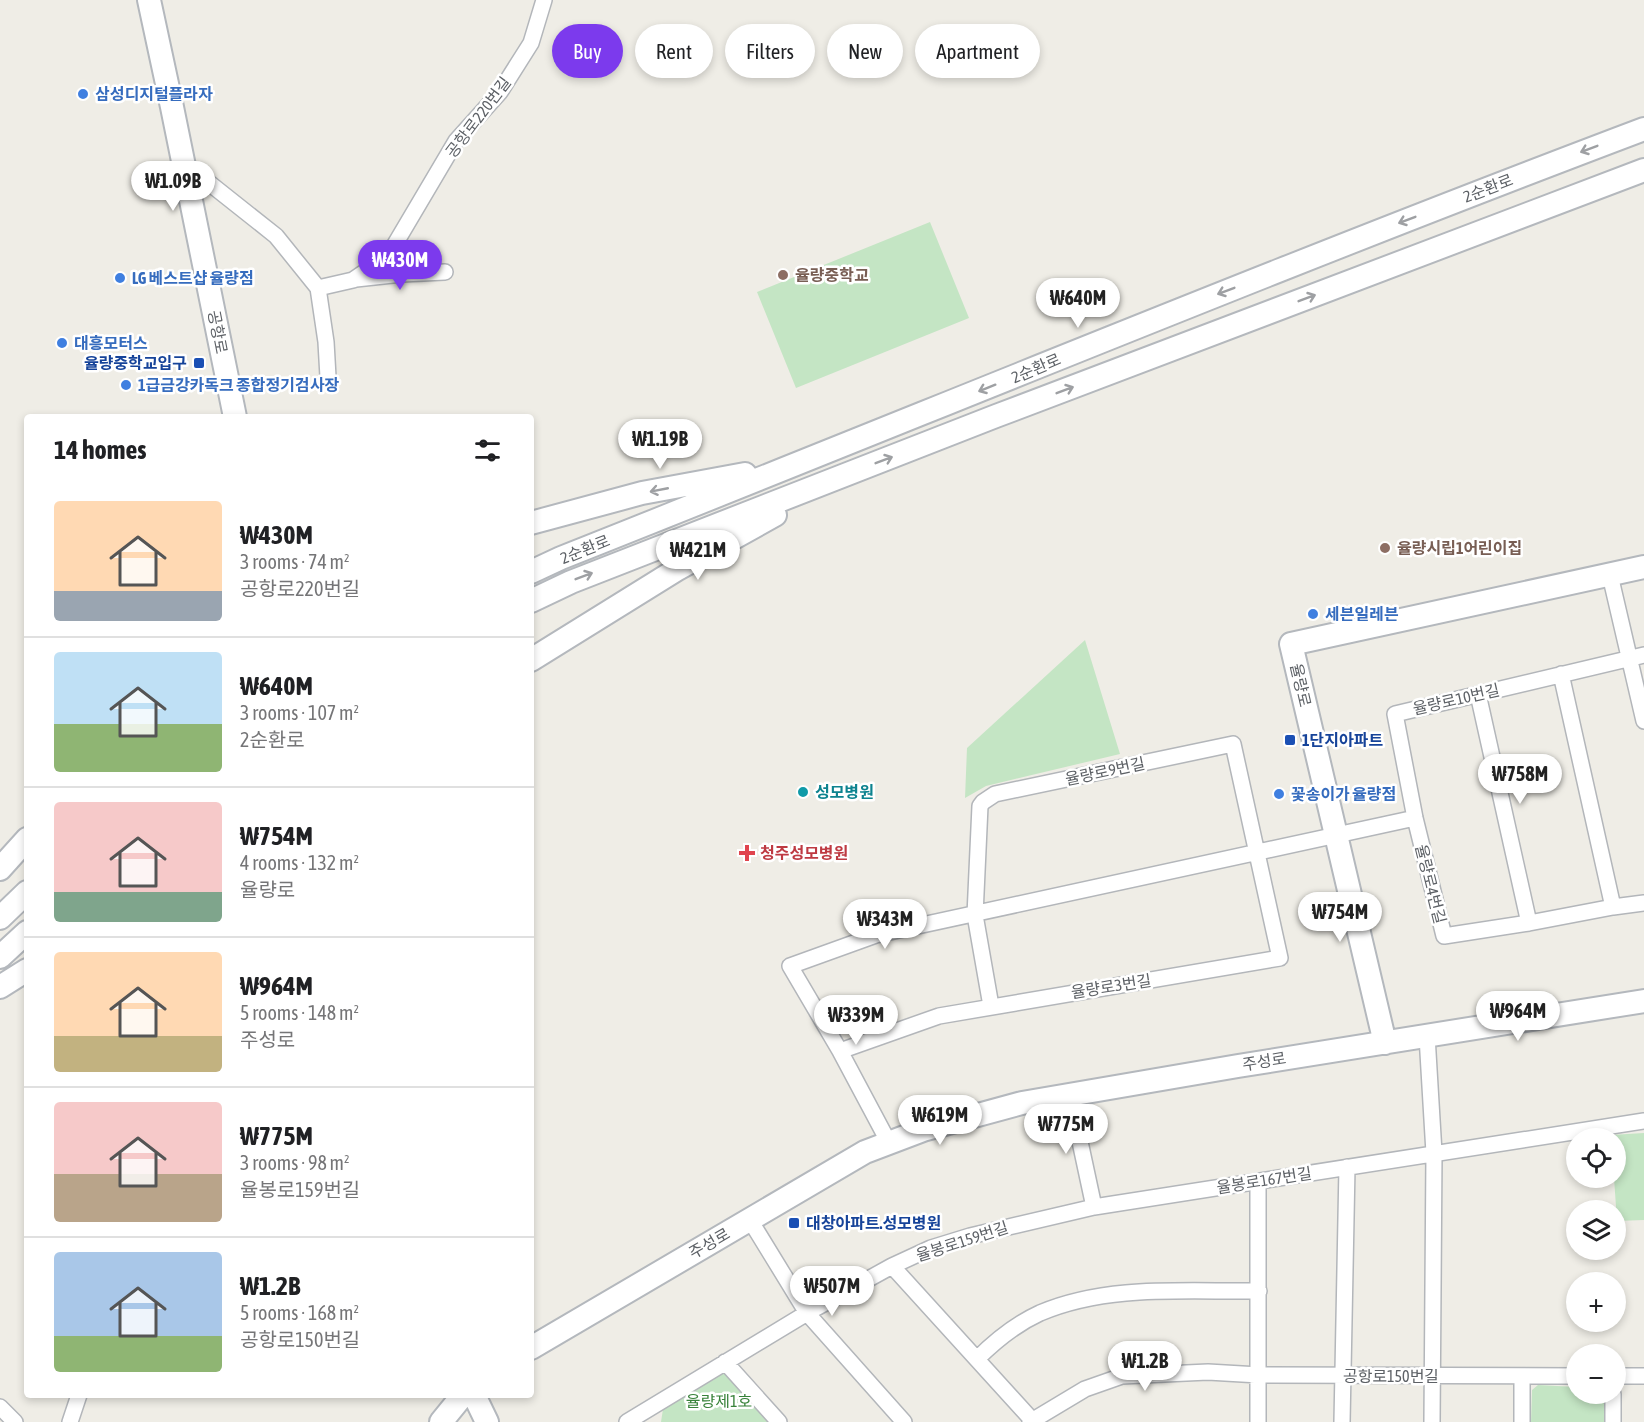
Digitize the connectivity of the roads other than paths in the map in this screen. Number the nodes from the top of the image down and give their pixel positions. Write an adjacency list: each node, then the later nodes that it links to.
1 (149, 0): 4 (street, 공항로)
2 (544, 0): 7 (street, 공항로220번길)
3 (1644, 129): 11 (street, 2순환로, one-way to 11)
4 (184, 163): 8 (street); 10 (street, 공항로)
5 (1644, 170): 12 (street, 2순환로, one-way to 5)
6 (445, 272): 7 (street, 공항로220번길)
7 (353, 280): 8 (street, 공항로220번길)
8 (318, 288): 9 (street)
9 (328, 377)
10 (234, 414)
11 (799, 463): 13 (street, one-way to 13); 15 (street, 2순환로)
12 (849, 474): 17 (street, 2순환로, one-way to 12); 19 (street)
13 (534, 522)
14 (1644, 567): 16 (street, 율량로)
15 (534, 571)
16 (1610, 575): 18 (street); 24 (street, 율량로)
17 (534, 600)
18 (1637, 656): 20 (street, 율량로10번길); 22 (street)
19 (534, 658)
20 (1561, 674): 21 (street, 율량로10번길); 30 (street)
21 (1478, 694): 23 (street, 율량로10번길); 33 (street)
22 (1644, 721)
23 (1415, 818): 24 (street); 33 (street, 율량로4번길)
24 (1336, 835): 26 (street); 41 (street, 율량로)
25 (24, 842): 27 (street)
26 (1256, 852): 31 (street); 31 (street, 율량로9번길); 39 (street, 율량로3번길)
27 (0, 869)
28 (24, 895): 32 (street)
29 (1644, 903): 30 (street, 율량로4번길)
30 (1613, 907): 33 (street, 율량로4번길)
31 (975, 915): 39 (street); 42 (street)
32 (0, 918)
33 (1529, 923)
34 (24, 935): 35 (street)
35 (0, 957)
36 (24, 972): 37 (street)
37 (0, 987)
38 (1644, 1001): 40 (street, 주성로)
39 (990, 1006): 42 (street, 율량로3번길)
40 (1427, 1036): 41 (street, 주성로); 46 (street)
41 (1385, 1042): 43 (street, 주성로)
42 (840, 1051): 45 (street)
43 (1070, 1095): 45 (street, 주성로); 49 (street)
44 (1644, 1121): 46 (street, 율봉로167번길)
45 (889, 1143): 50 (street, 주성로)
46 (1434, 1153): 47 (street, 율봉로167번길); 59 (street)
47 (1347, 1167): 48 (street, 율봉로167번길); 58 (street)
48 (1258, 1181): 49 (street, 율봉로167번길); 52 (street)
49 (1094, 1207): 51 (street, 율봉로159번길)
50 (750, 1220): 53 (street); 54 (street, 주성로)
51 (892, 1266): 53 (street, 율봉로159번길); 55 (street, 공항로150번길)
52 (1258, 1291): 55 (street); 57 (street)
53 (807, 1313): 56 (street, 율봉로159번길); 76 (street)
54 (534, 1346)
55 (977, 1359): 70 (street, 공항로150번길)
56 (725, 1362): 69 (street, 율봉로159번길); 75 (street)
57 (1259, 1375): 58 (street, 공항로150번길); 70 (street, 공항로150번길); 77 (street)
58 (1343, 1376): 59 (street, 공항로150번길); 78 (street)
59 (1432, 1376): 60 (street, 공항로150번길); 79 (street)
60 (1522, 1376): 61 (street, 공항로150번길); 80 (street)
61 (1566, 1376)
62 (1626, 1376): 63 (street)
63 (1644, 1376)
64 (78, 1398): 72 (street)
65 (461, 1398): 73 (street)
66 (475, 1398): 74 (street)
67 (1613, 1404): 81 (street)
68 (0, 1407): 71 (street)
69 (637, 1420)
70 (1031, 1421)
71 (15, 1422)
72 (70, 1422)
73 (441, 1422)
74 (487, 1422)
75 (779, 1422)
76 (904, 1422)
77 (1258, 1422)
78 (1342, 1422)
79 (1432, 1422)
80 (1522, 1422)
81 (1613, 1422)

